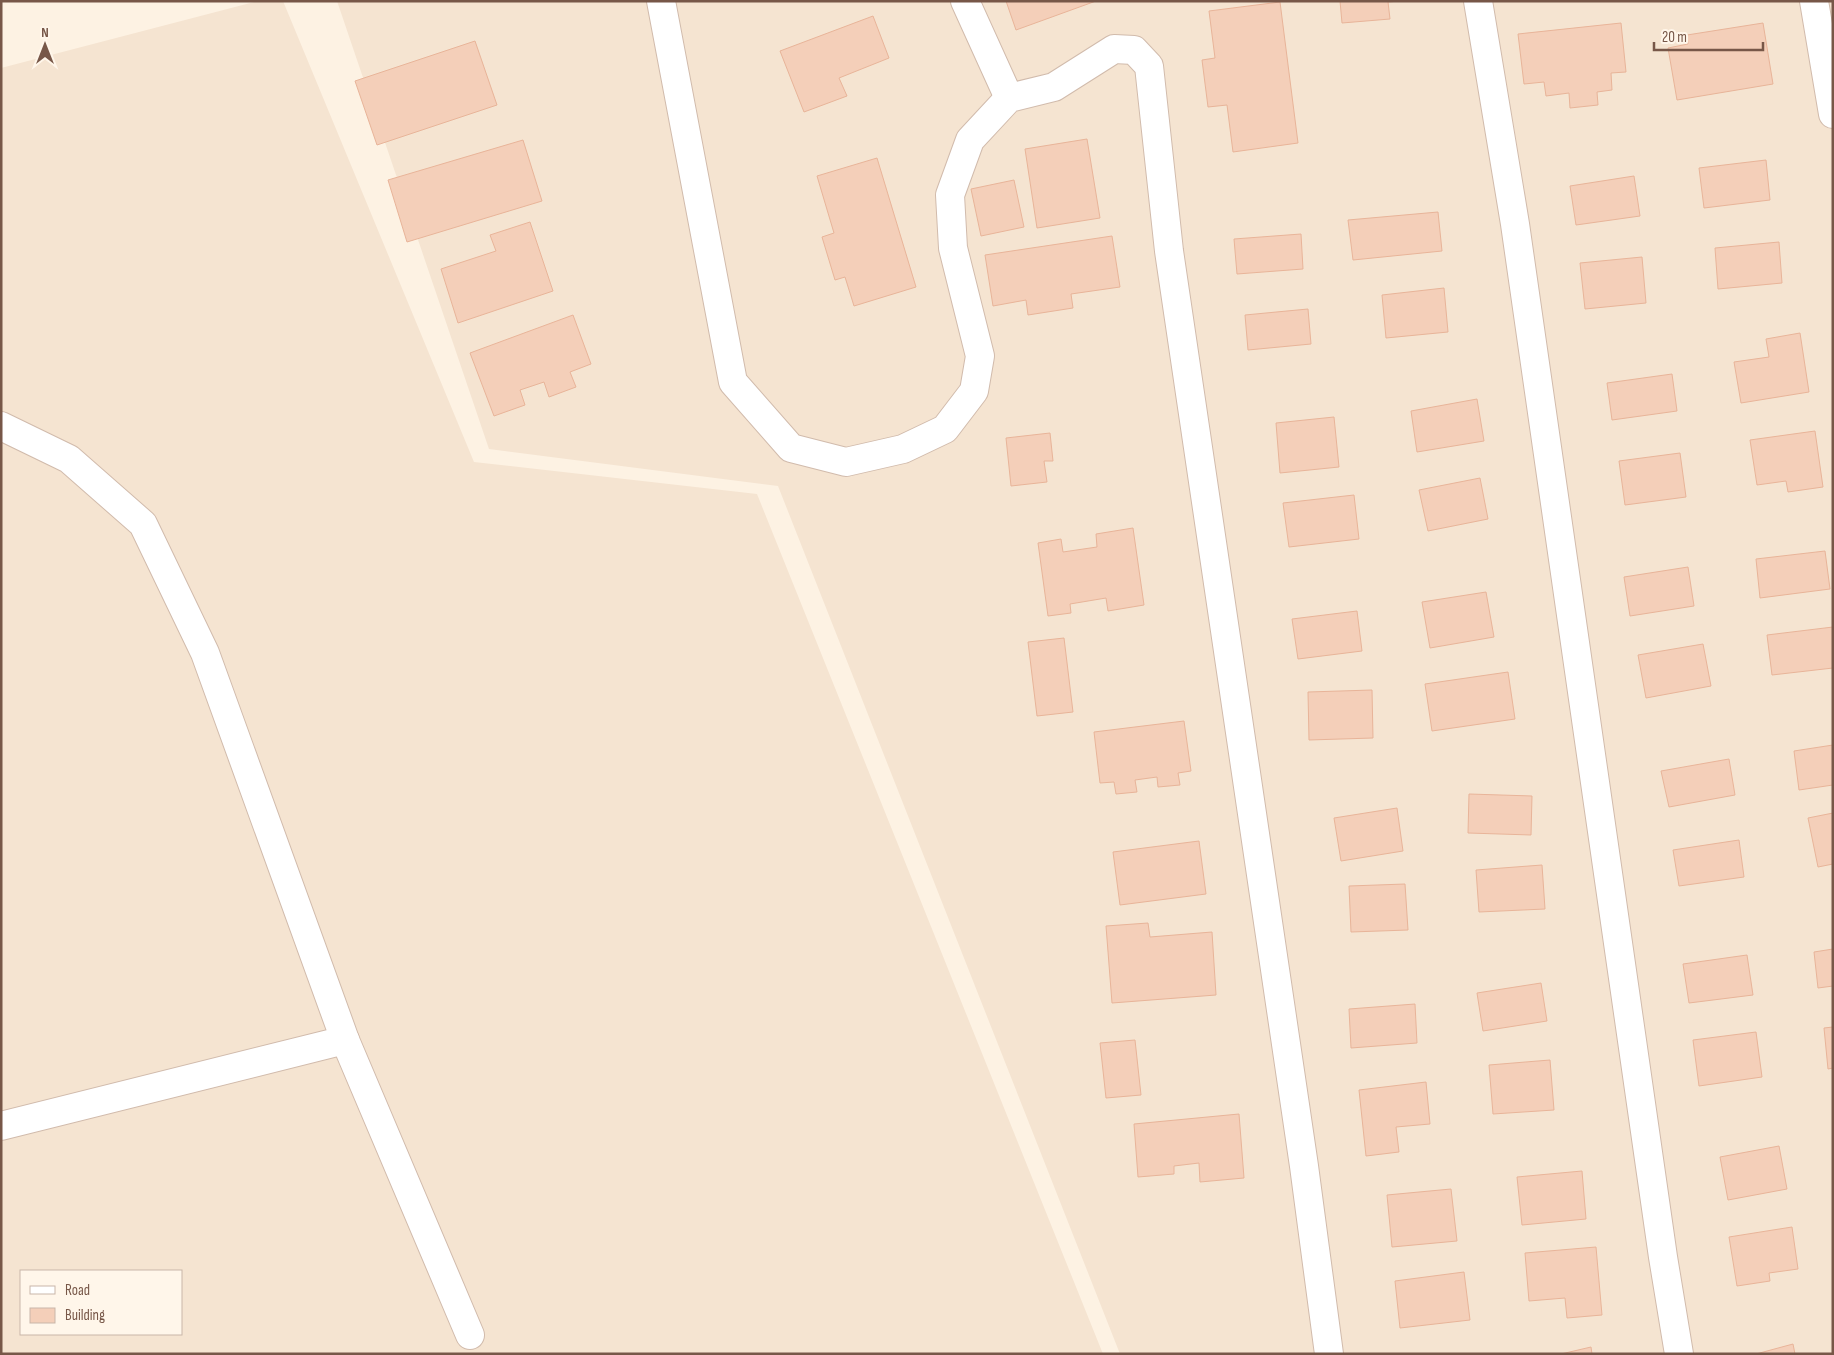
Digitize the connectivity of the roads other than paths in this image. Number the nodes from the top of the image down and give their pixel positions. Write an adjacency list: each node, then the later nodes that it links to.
1 (661, 1): 5 (street)
2 (965, 1): 5 (street)
3 (1478, 1): 12 (street)
4 (1814, 1): 6 (street)
5 (1009, 98): 11 (street)
6 (1833, 114)
7 (1, 426): 8 (street)
8 (345, 1040): 9 (street); 10 (street)
9 (1, 1126)
10 (470, 1335)
11 (1329, 1354)
12 (1679, 1354)

